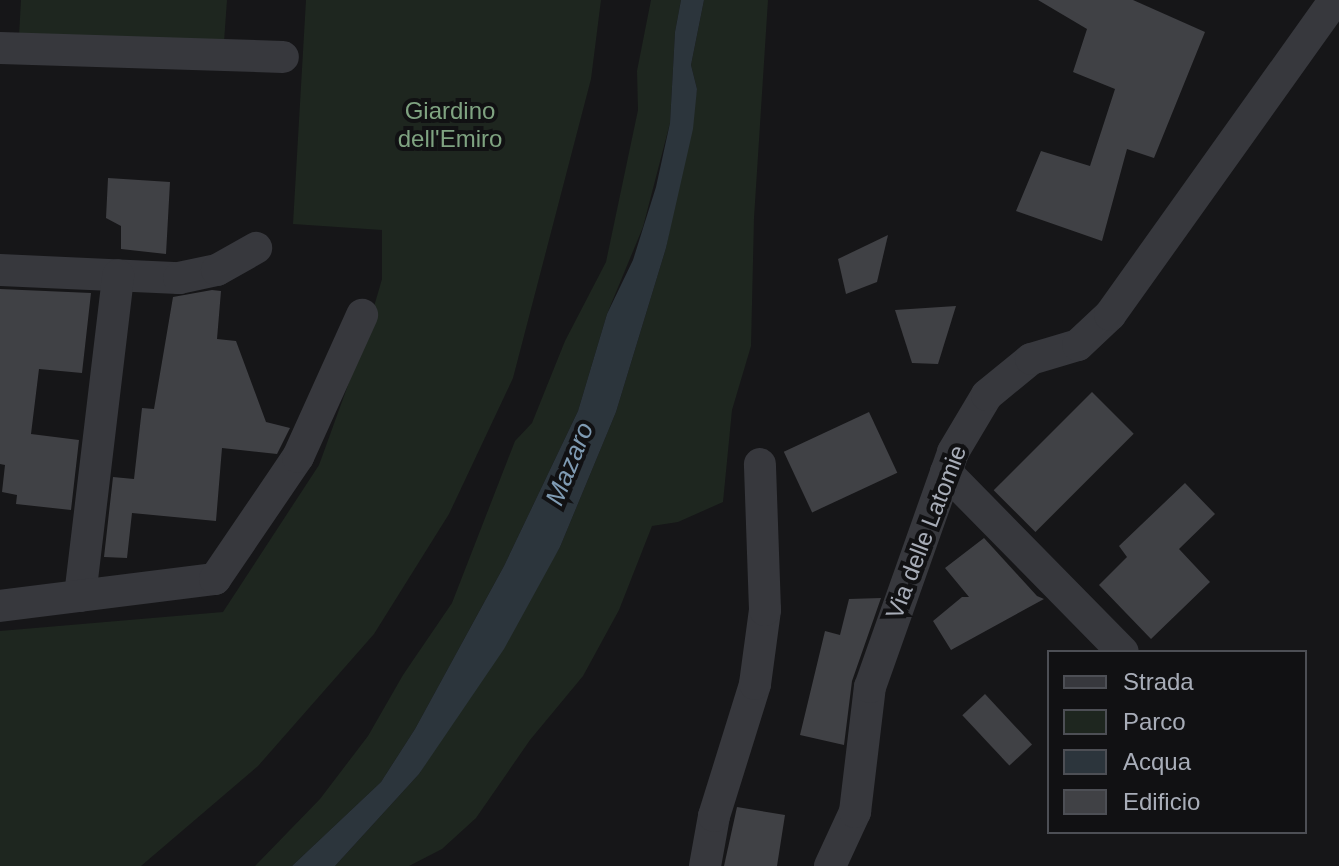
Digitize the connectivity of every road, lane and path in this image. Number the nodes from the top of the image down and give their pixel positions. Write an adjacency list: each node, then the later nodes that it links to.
1 (1335, 0): 9 (street, Via delle Latomie)
2 (0, 48): 3 (street)
3 (283, 57)
4 (256, 248): 6 (street)
5 (0, 270): 6 (street)
6 (118, 275): 10 (street)
7 (362, 315): 10 (street)
8 (760, 464): 13 (street)
9 (946, 472): 12 (street); 14 (street, Via delle Latomie)
10 (80, 596): 11 (street)
11 (0, 606)
12 (1121, 650)
13 (705, 866)
14 (830, 866)

